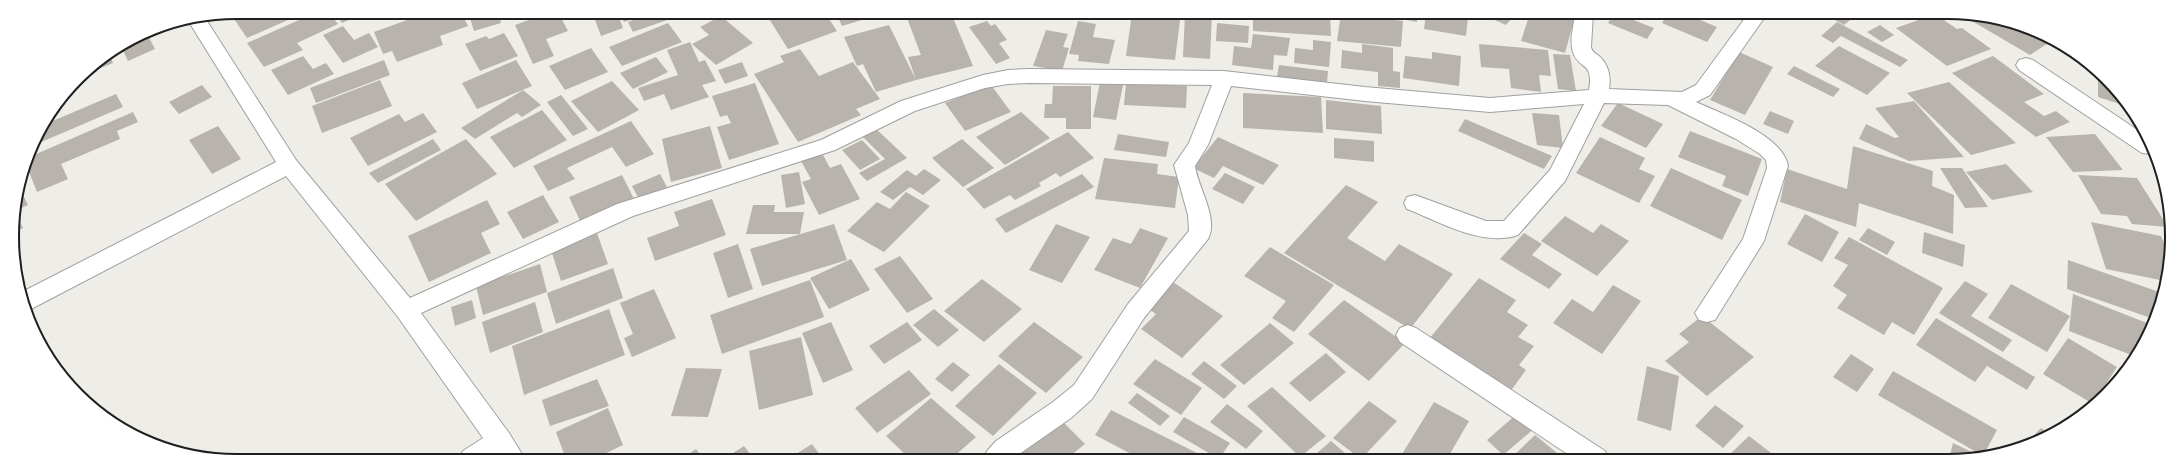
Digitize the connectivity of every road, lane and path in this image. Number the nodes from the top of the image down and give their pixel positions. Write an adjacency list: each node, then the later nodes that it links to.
1 (1584, 19): 6 (street)
2 (1754, 19): 7 (street)
3 (198, 22): 9 (street)
4 (2026, 65): 8 (street)
5 (1224, 78): 6 (street); 12 (street); 17 (street)
6 (1598, 96): 7 (street); 10 (street)
7 (1672, 99): 13 (street)
8 (2145, 145)
9 (289, 165): 11 (street); 12 (street)
10 (1415, 203)
11 (28, 299)
12 (406, 310): 15 (street)
13 (1707, 313)
14 (1408, 335): 18 (street)
15 (506, 450): 16 (street)
16 (491, 454)
17 (1001, 454)
18 (1588, 454)

